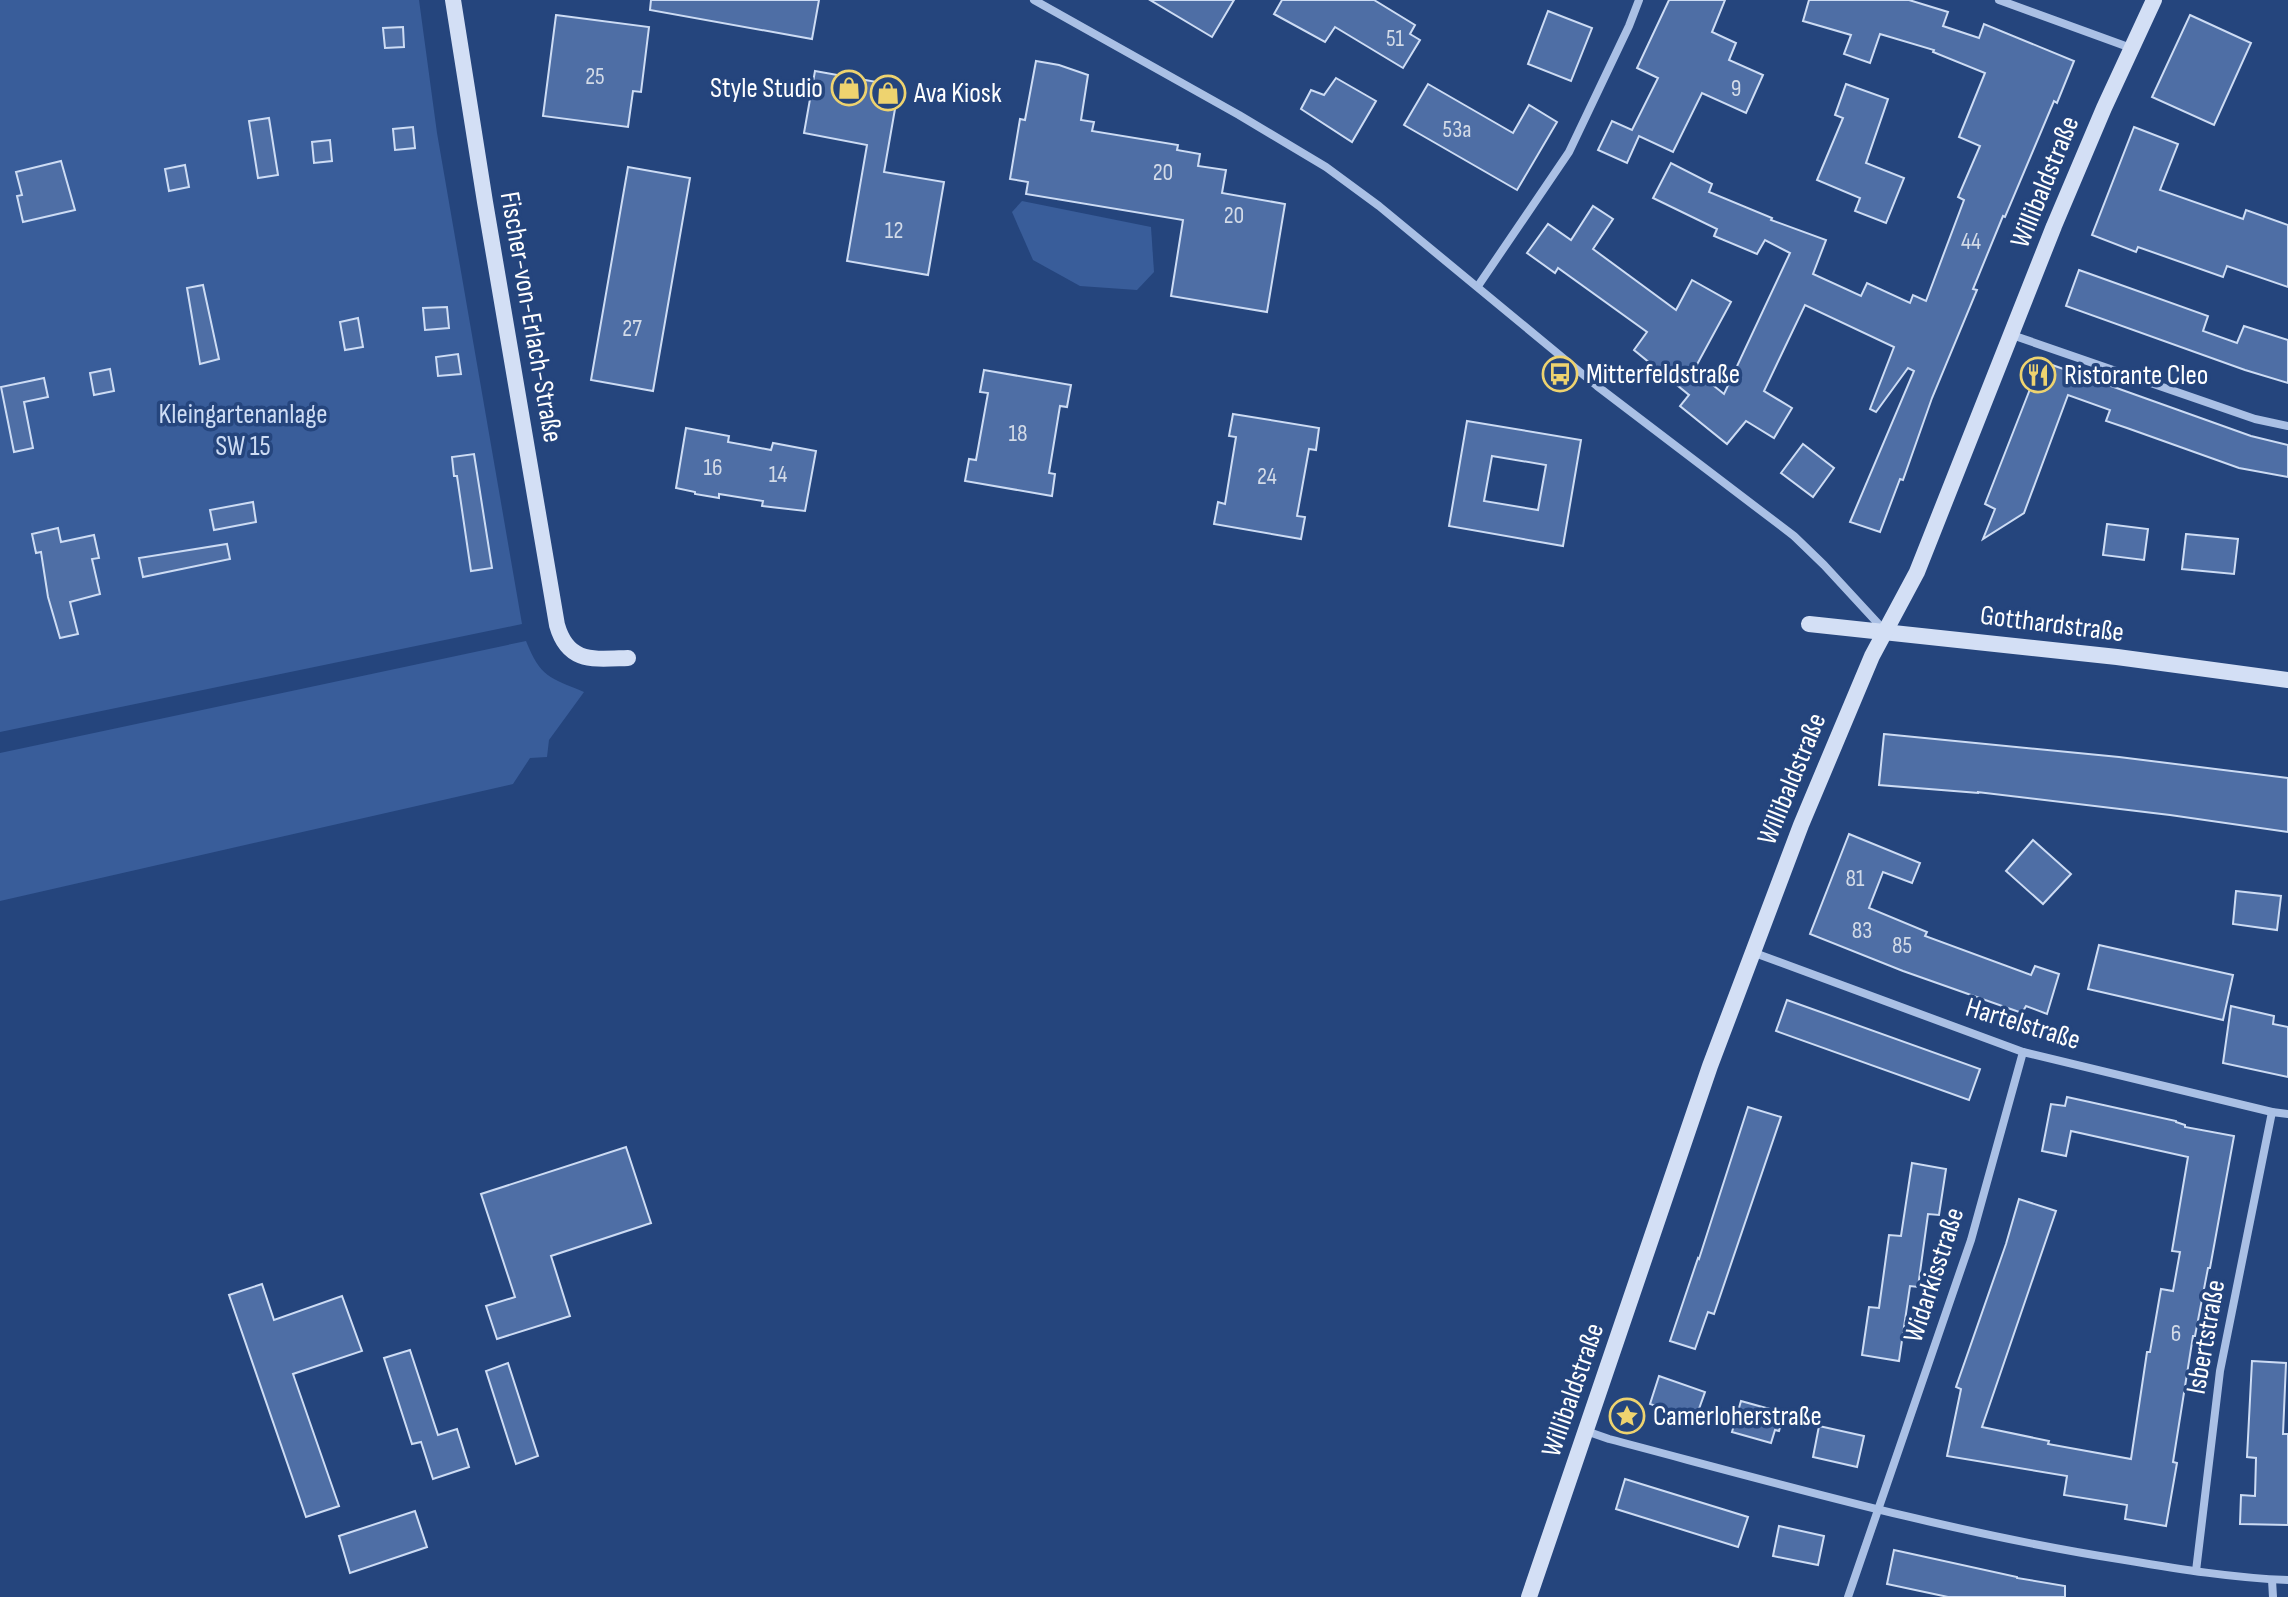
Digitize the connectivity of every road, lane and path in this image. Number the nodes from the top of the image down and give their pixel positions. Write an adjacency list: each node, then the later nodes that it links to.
1 (453, 0): 12 (street, Fischer-von-Erlach-Straße)
2 (1034, 0): 7 (street)
3 (1639, 0): 7 (street)
4 (1999, 0): 6 (street)
5 (2154, 0): 6 (street, Willibaldstraße)
6 (2131, 48): 8 (street, Willibaldstraße)
7 (1478, 286): 11 (street)
8 (2012, 335): 9 (street); 11 (street, Willibaldstraße)
9 (2288, 426)
10 (1809, 624): 11 (street, Gotthardstraße)
11 (1886, 631): 13 (street, Gotthardstraße); 14 (street, Willibaldstraße)
12 (628, 658)
13 (2288, 680)
14 (1752, 951): 15 (street, Hartelstraße); 18 (street, Willibaldstraße)
15 (2023, 1052): 16 (street, Hartelstraße); 19 (street, Widarkisstraße)
16 (2272, 1112): 17 (street, Hartelstraße); 20 (street, Isbertstraße)
17 (2288, 1114)
18 (1586, 1431): 19 (street); 23 (street, Willibaldstraße)
19 (1878, 1510): 20 (street); 24 (street, Widarkisstraße)
20 (2196, 1571): 21 (street)
21 (2272, 1580): 22 (street); 25 (street)
22 (2288, 1580)
23 (1529, 1597)
24 (1848, 1597)
25 (2273, 1597)

